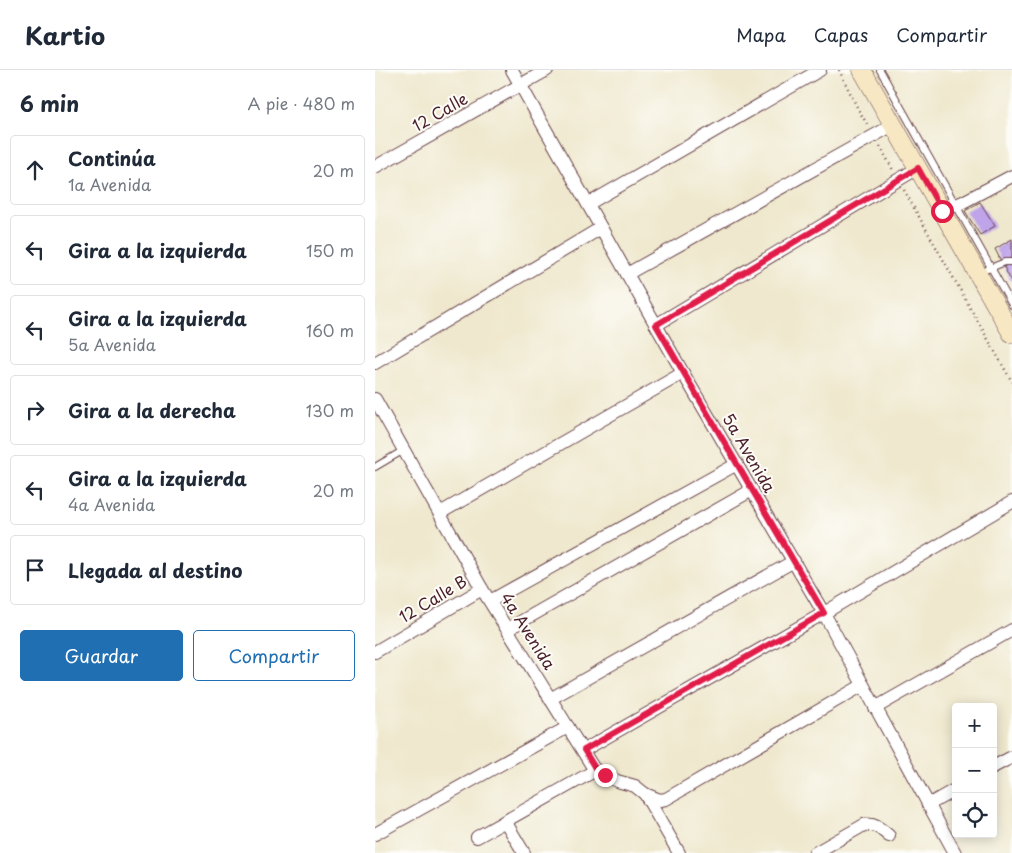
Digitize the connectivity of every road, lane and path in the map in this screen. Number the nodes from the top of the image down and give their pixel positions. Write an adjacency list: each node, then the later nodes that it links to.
1 (512, 70): 7 (street, 5a Avenida)
2 (547, 70): 7 (street, 12 Calle)
3 (820, 70): 14 (street)
4 (839, 70): 9 (path)
5 (862, 70): 8 (main road)
6 (880, 70): 15 (lane)
7 (521, 85): 10 (street, 12 Calle); 14 (street, 5a Avenida)
8 (893, 125): 9 (street); 11 (main road)
9 (875, 136): 13 (path); 19 (street)
10 (375, 167)
11 (918, 168): 13 (street); 15 (main road)
12 (1012, 176): 15 (street)
13 (899, 180): 21 (street); 25 (path)
14 (588, 204): 16 (street, 5a Avenida)
15 (948, 208): 18 (main road)
16 (601, 228): 19 (street, 5a Avenida); 23 (street)
17 (1012, 262): 18 (lane)
18 (984, 271): 20 (lane); 22 (main road)
19 (627, 274): 21 (street, 5a Avenida)
20 (1012, 306)
21 (656, 325): 24 (street, 5a Avenida)
22 (1012, 334)
23 (375, 363)
24 (683, 373): 28 (street, 5a Avenida); 32 (street)
25 (1012, 382)
26 (375, 399): 27 (street, 4a Avenida)
27 (404, 450): 29 (lane); 32 (street, 4a Avenida)
28 (737, 464): 30 (street, 5a Avenida); 35 (street)
29 (375, 467)
30 (752, 490): 33 (street, 5a Avenida); 37 (street)
31 (1012, 502): 36 (street)
32 (441, 513): 34 (street, 4a Avenida)
33 (793, 561): 36 (street, 5a Avenida); 41 (street)
34 (482, 589): 35 (street, 4a Avenida); 39 (street, 12 Calle B)
35 (490, 600): 37 (street, 4a Avenida)
36 (824, 613): 40 (street, 5a Avenida); 44 (street)
37 (507, 629): 41 (street, 4a Avenida)
38 (1012, 630): 42 (street)
39 (375, 652)
40 (863, 685): 42 (street, 5a Avenida); 49 (street, 4a Avenida)
41 (550, 699): 43 (street, 4a Avenida)
42 (875, 708): 50 (street, 5a Avenida)
43 (568, 727): 44 (street, 4a Avenida); 52 (street)
44 (584, 750): 47 (street, 4a Avenida)
45 (1012, 757): 46 (street)
46 (997, 765)
47 (597, 770): 49 (street, 4a Avenida); 51 (street)
48 (952, 791): 50 (street)
49 (645, 794): 56 (street)
50 (928, 805): 58 (street, 5a Avenida)
51 (505, 821): 54 (street); 55 (street)
52 (375, 834)
53 (889, 836): 57 (street)
54 (477, 837)
55 (524, 853)
56 (679, 853)
57 (815, 853)
58 (955, 853)

